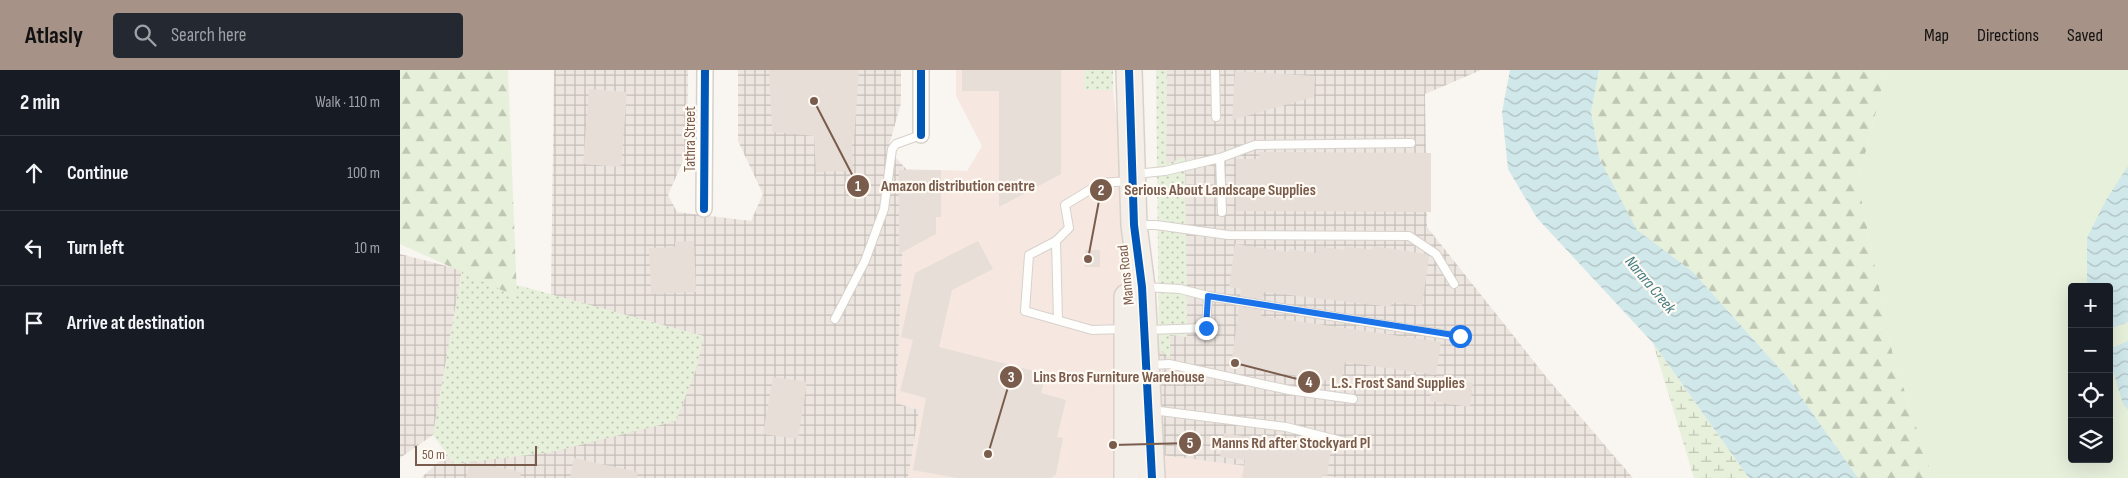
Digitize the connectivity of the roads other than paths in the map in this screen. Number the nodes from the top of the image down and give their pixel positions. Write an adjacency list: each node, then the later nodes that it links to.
1 (704, 70): 10 (street, Tathra Street)
2 (921, 70): 6 (street)
3 (1129, 70): 9 (main road, Manns Road)
4 (1215, 70): 5 (lane)
5 (1216, 117)
6 (921, 135): 17 (lane)
7 (1412, 143): 8 (lane)
8 (1220, 158): 9 (lane); 11 (lane)
9 (1133, 178): 12 (main road, Manns Road); 13 (lane)
10 (704, 209)
11 (1222, 212)
12 (1134, 225): 14 (lane); 15 (main road, Manns Road); 19 (main road, Manns Road)
13 (1056, 241): 18 (lane); 18 (lane)
14 (1454, 284)
15 (1142, 287): 16 (lane); 19 (main road, Manns Road)
16 (1208, 296): 19 (lane); 20 (lane)
17 (835, 319)
18 (1058, 320): 19 (lane)
19 (1135, 330): 21 (main road, Manns Road); 25 (main road, Manns Road)
20 (1460, 336)
21 (1146, 366): 22 (lane); 23 (main road, Manns Road)
22 (1353, 399)
23 (1148, 410): 24 (lane); 26 (main road, Manns Road)
24 (1349, 443)
25 (1127, 478)
26 (1152, 478)

